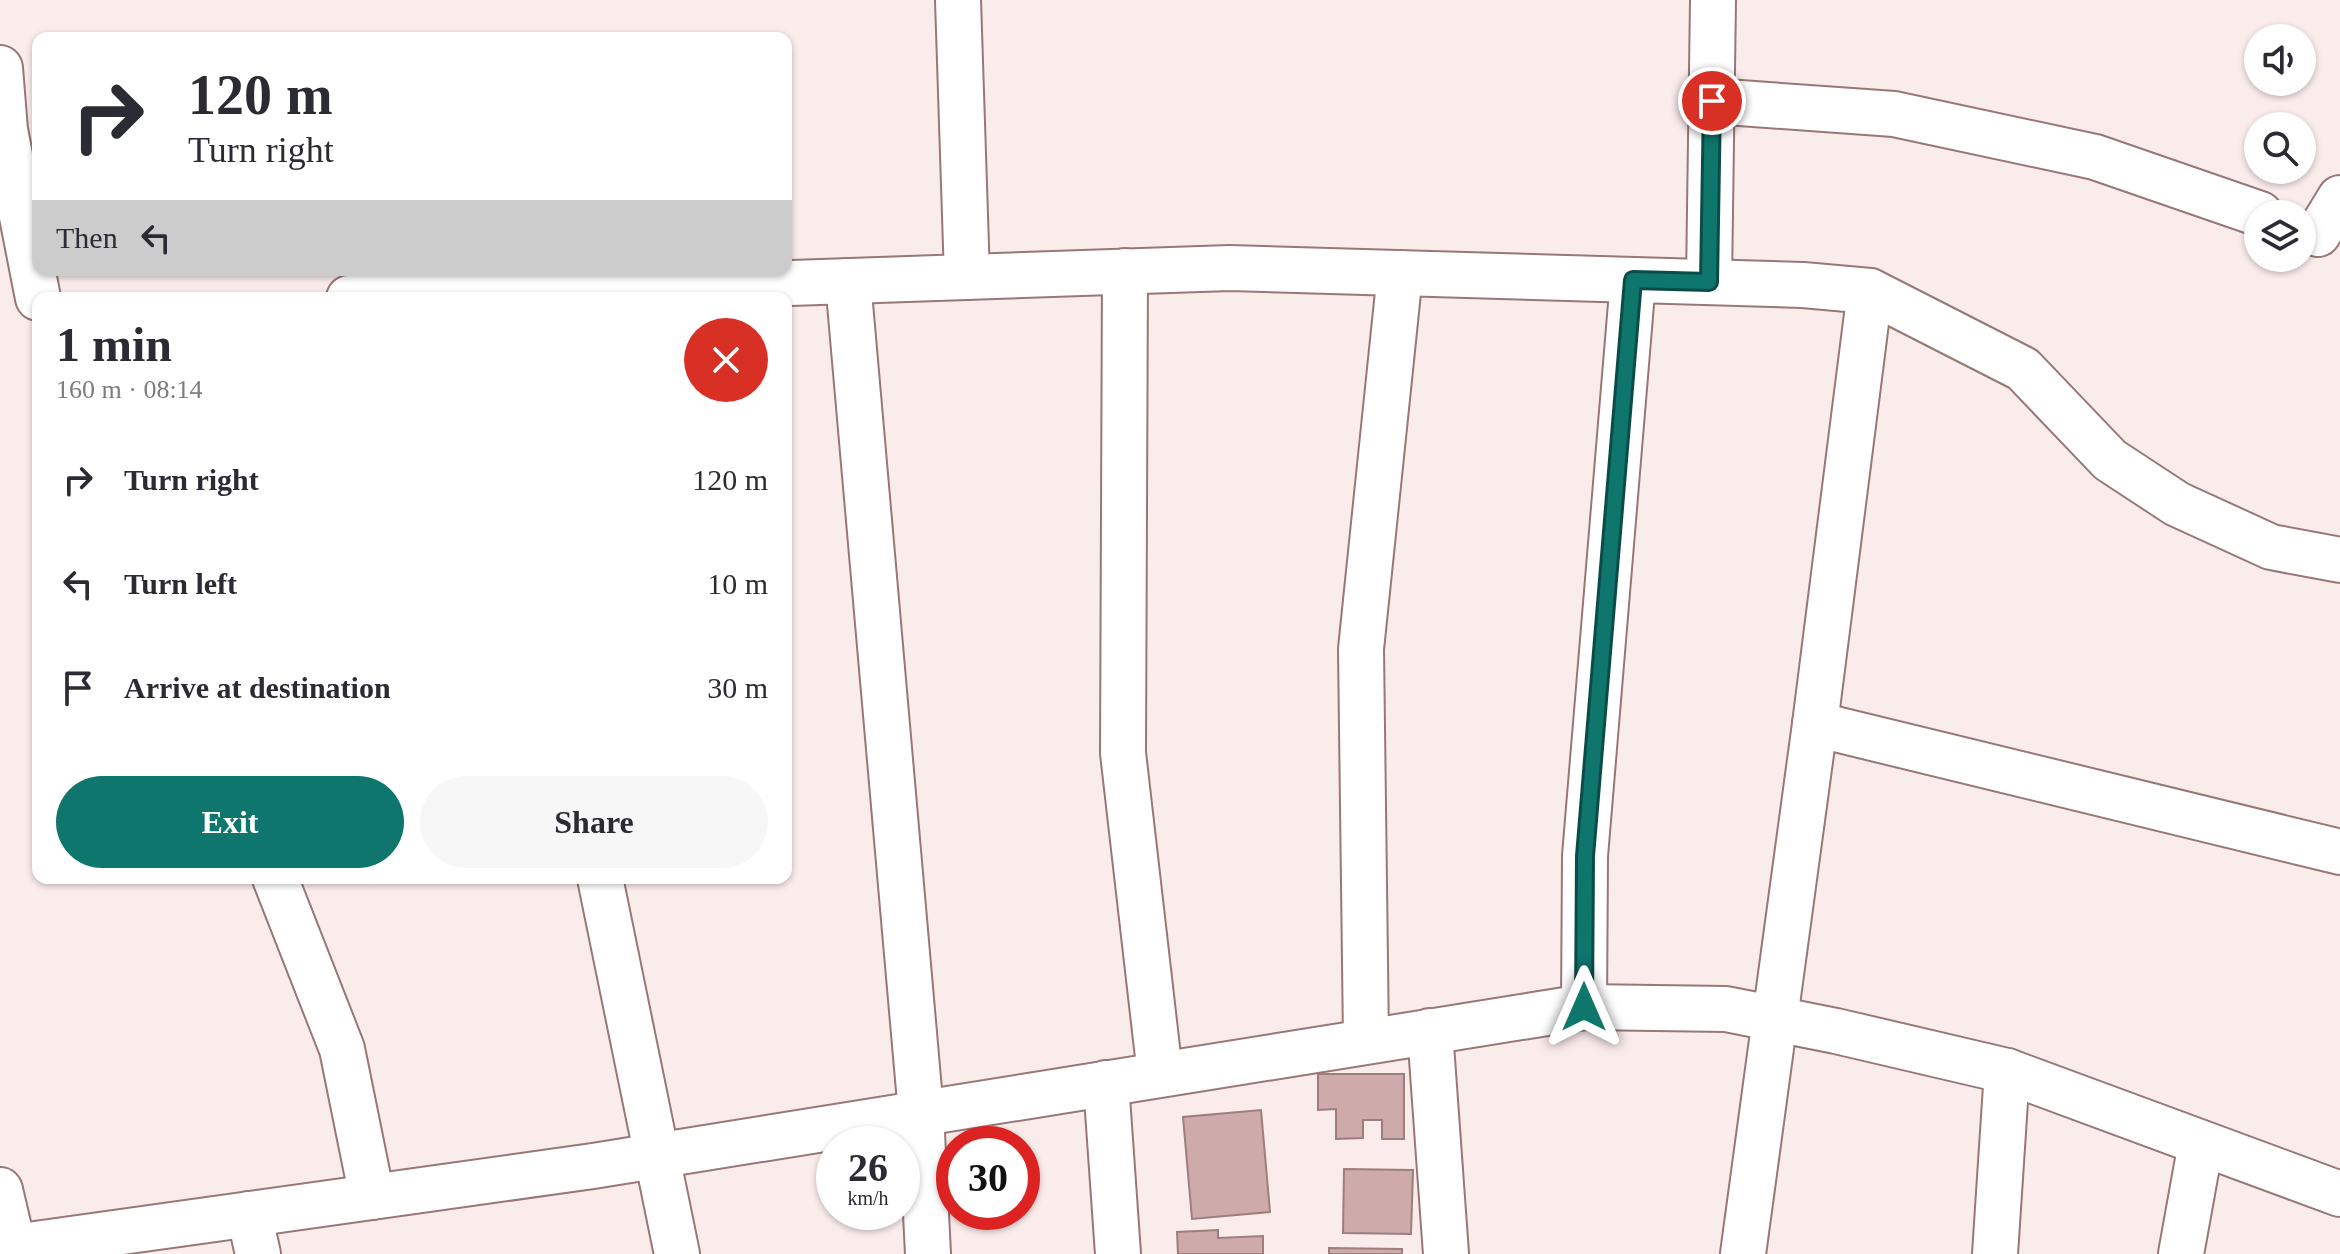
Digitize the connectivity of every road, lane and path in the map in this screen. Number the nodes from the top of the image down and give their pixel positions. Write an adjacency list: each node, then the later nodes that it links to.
1 (958, 0): 11 (street)
2 (1713, 0): 4 (street)
3 (0, 68): 8 (street)
4 (1712, 101): 6 (street); 14 (street)
5 (2340, 198): 7 (street)
6 (2244, 208)
7 (2320, 235)
8 (32, 269)
9 (1125, 271): 10 (street); 11 (street); 29 (street)
10 (1400, 273): 12 (street); 27 (street)
11 (967, 277): 13 (street)
12 (1633, 280): 14 (street); 24 (street)
13 (848, 281): 16 (street); 31 (street)
14 (1709, 282): 15 (street)
15 (1870, 291): 19 (street); 20 (street)
16 (586, 292)
17 (32, 300): 18 (street)
18 (0, 302)
19 (2340, 560)
20 (1815, 724): 21 (street); 25 (street)
21 (2340, 852)
22 (277, 884): 36 (street)
23 (601, 884): 33 (street)
24 (1584, 1007): 25 (street); 26 (street)
25 (1776, 1019): 28 (street); 43 (street)
26 (1430, 1031): 27 (street); 42 (street)
27 (1366, 1041): 29 (street)
28 (2007, 1071): 32 (street); 44 (street)
29 (1160, 1074): 30 (street)
30 (1106, 1083): 31 (street); 41 (street)
31 (921, 1113): 33 (street); 40 (street)
32 (2201, 1143): 35 (street); 45 (street)
33 (658, 1155): 36 (street); 39 (street)
34 (0, 1190): 38 (street)
35 (2340, 1194)
36 (372, 1197): 37 (street)
37 (253, 1234): 38 (street)
38 (10, 1250)
39 (677, 1254)
40 (928, 1254)
41 (1118, 1254)
42 (1446, 1254)
43 (1743, 1254)
44 (1995, 1254)
45 (2181, 1254)

